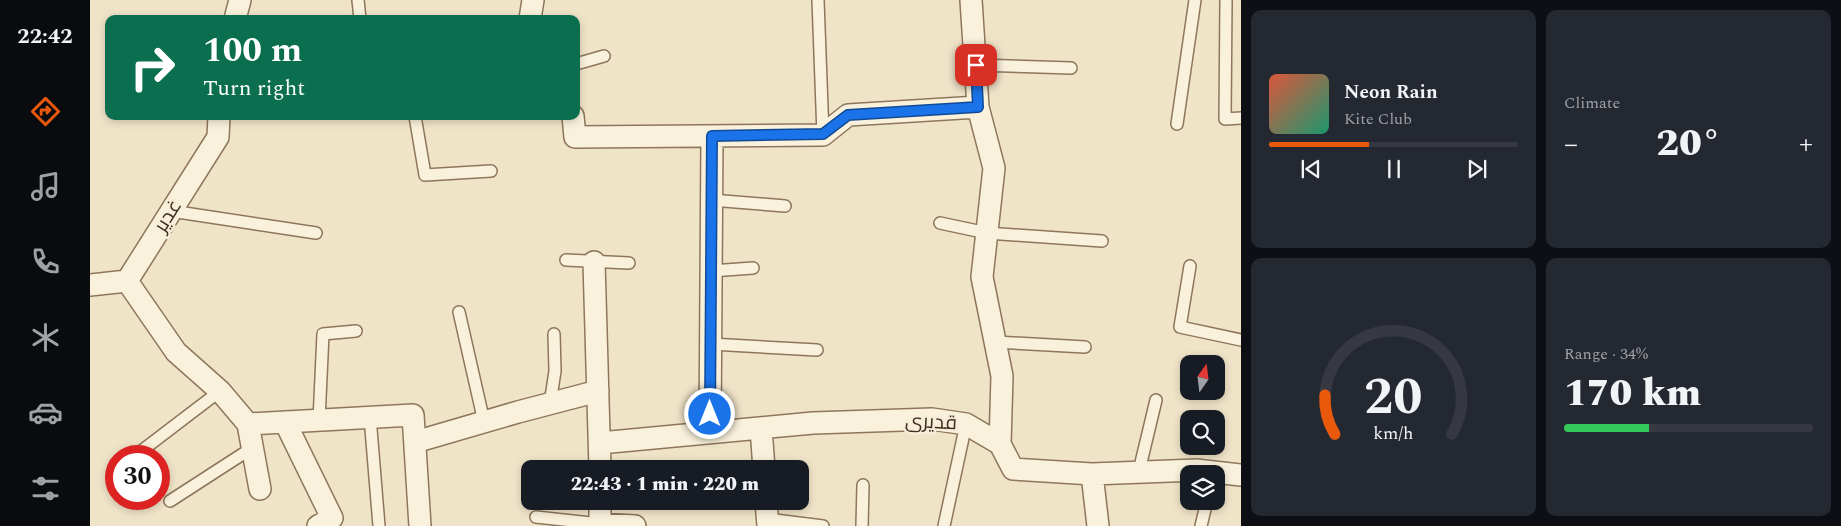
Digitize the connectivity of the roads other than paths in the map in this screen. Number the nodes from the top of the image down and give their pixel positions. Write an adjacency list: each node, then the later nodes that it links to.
1 (240, 0): 8 (street)
2 (358, 0): 9 (lane)
3 (533, 0): 10 (street)
4 (818, 0): 21 (lane)
5 (971, 0): 13 (street)
6 (1195, 0): 20 (lane)
7 (1226, 0): 16 (lane)
8 (237, 15)
9 (360, 15)
10 (531, 15)
11 (604, 56): 12 (lane)
12 (580, 63)
13 (976, 65): 14 (lane); 15 (street)
14 (1071, 68)
15 (978, 107): 21 (street); 29 (street)
16 (1241, 118)
17 (219, 120): 26 (street, غدیر)
18 (416, 120): 23 (lane)
19 (573, 120): 22 (street)
20 (1177, 124)
21 (823, 134): 22 (street)
22 (712, 136): 24 (street)
23 (490, 171)
24 (711, 200): 25 (lane); 36 (street)
25 (785, 206)
26 (171, 211): 28 (lane); 37 (street, غدیر)
27 (940, 223): 29 (lane)
28 (316, 233)
29 (987, 233): 30 (lane); 43 (street)
30 (1102, 241)
31 (566, 260): 32 (lane)
32 (594, 262): 33 (lane); 48 (street)
33 (629, 263)
34 (1190, 266): 42 (lane)
35 (753, 268): 36 (lane)
36 (711, 272): 44 (street)
37 (127, 281): 38 (street); 47 (street)
38 (90, 285)
39 (459, 312): 54 (lane)
40 (356, 331): 52 (lane)
41 (554, 334): 50 (lane)
42 (1241, 340)
43 (996, 342): 45 (lane); 61 (street)
44 (711, 344): 46 (lane); 58 (street)
45 (1085, 347)
46 (818, 350)
47 (220, 391): 55 (street); 62 (lane)
48 (598, 391): 50 (street); 60 (street)
49 (1156, 400): 66 (lane)
50 (550, 404): 54 (street)
51 (370, 417): 52 (street); 59 (street); 80 (lane)
52 (319, 420): 53 (street)
53 (285, 422): 55 (street); 79 (street)
54 (484, 422): 59 (street)
55 (248, 424): 63 (street)
56 (966, 424): 57 (street, قدیری); 61 (street, قدیری); 85 (lane)
57 (761, 428): 58 (street, قدیری); 65 (street)
58 (710, 432): 60 (street, قدیری)
59 (415, 442): 81 (street)
60 (600, 443): 64 (street)
61 (1000, 444): 68 (street)
62 (149, 445)
63 (252, 448): 72 (street); 73 (lane)
64 (600, 460)
65 (763, 460)
66 (1139, 471): 67 (street); 68 (street)
67 (1180, 472)
68 (1092, 474): 86 (street)
69 (1225, 474): 70 (street)
70 (1241, 475)
71 (863, 485): 84 (lane)
72 (260, 489)
73 (170, 502)
74 (600, 510): 78 (street)
75 (1205, 510): 87 (lane)
76 (767, 516): 83 (lane)
77 (536, 517): 78 (lane)
78 (600, 524): 82 (street)
79 (318, 526)
80 (379, 526)
81 (420, 526)
82 (635, 526)
83 (822, 526)
84 (862, 526)
85 (944, 526)
86 (1098, 526)
87 (1201, 526)

